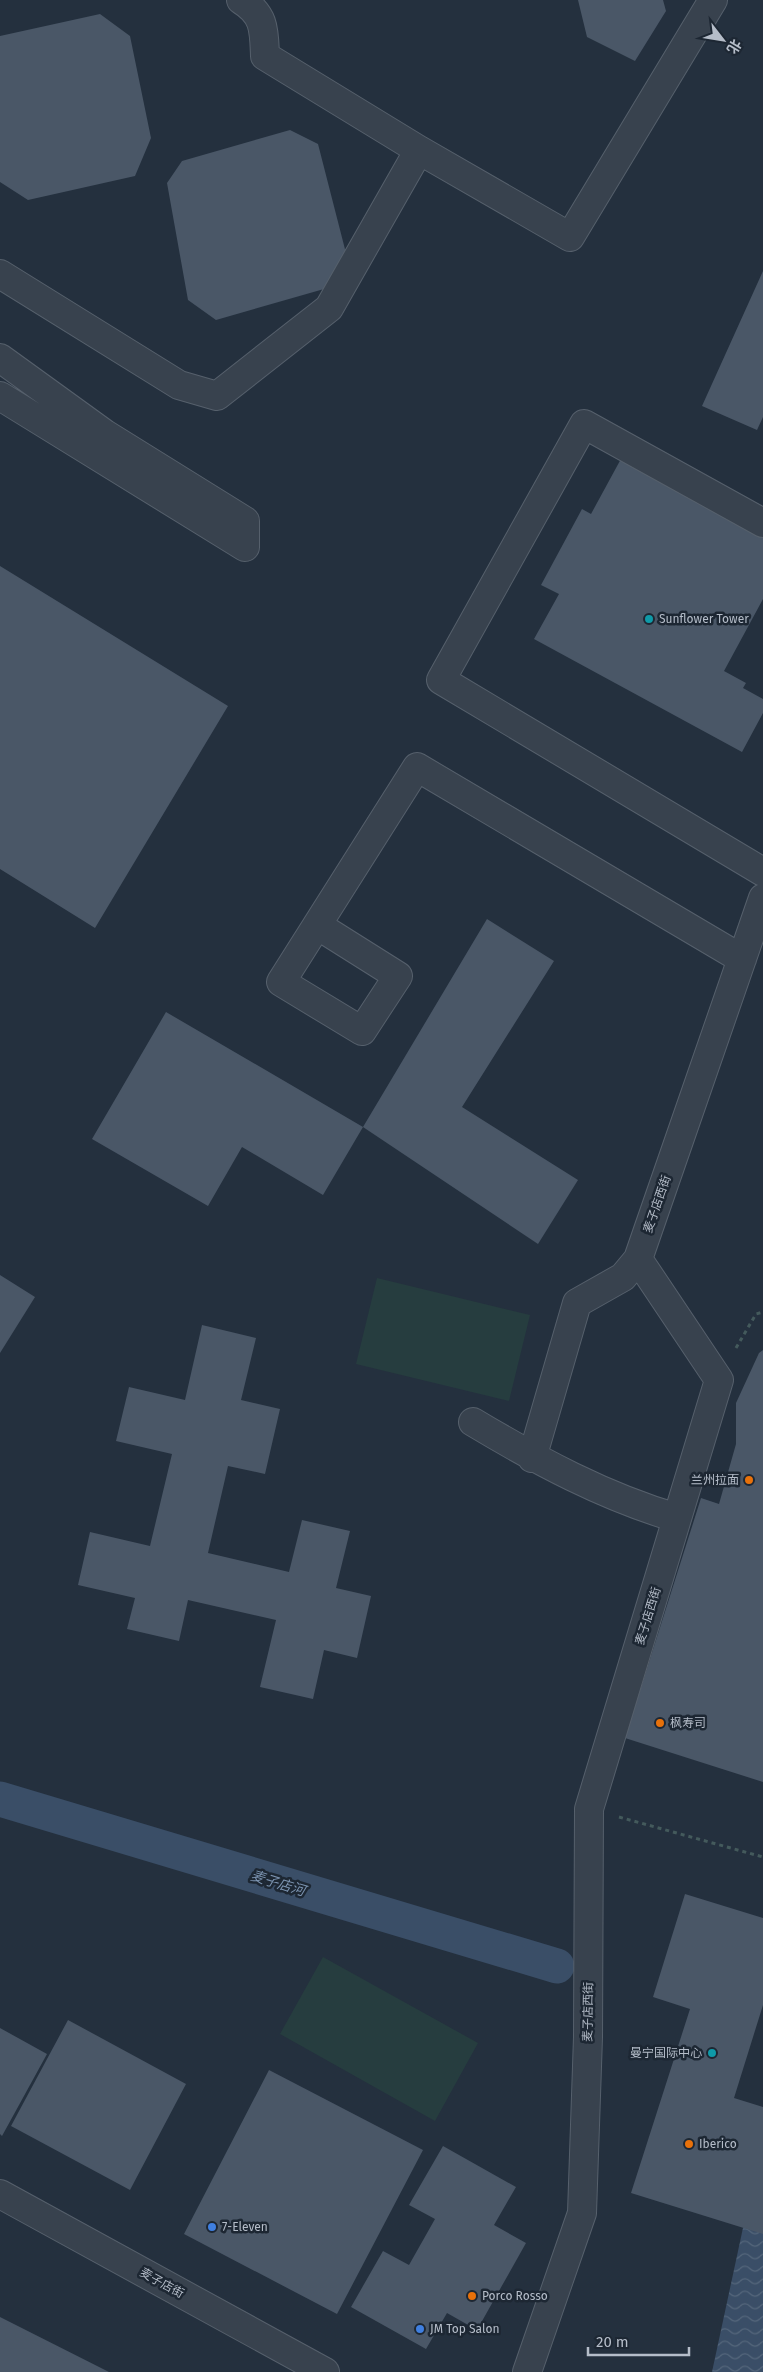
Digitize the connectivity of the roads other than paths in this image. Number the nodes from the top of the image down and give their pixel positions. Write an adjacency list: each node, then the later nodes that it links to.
1 (713, 0): 3 (street)
2 (251, 3): 3 (street)
3 (419, 150): 4 (street)
4 (3, 282)
5 (0, 358): 6 (street)
6 (0, 396)
7 (763, 523): 8 (street)
8 (763, 872)
9 (763, 898): 11 (street, 麦子店西街)
10 (317, 925): 11 (street)
11 (742, 959): 12 (street, 麦子店西街)
12 (638, 1259): 14 (street); 15 (street, 麦子店西街)
13 (473, 1422): 14 (street)
14 (532, 1458): 15 (street)
15 (677, 1518): 18 (street, 麦子店西街)
16 (0, 2194): 17 (street, 麦子店街)
17 (317, 2370)
18 (527, 2372)

